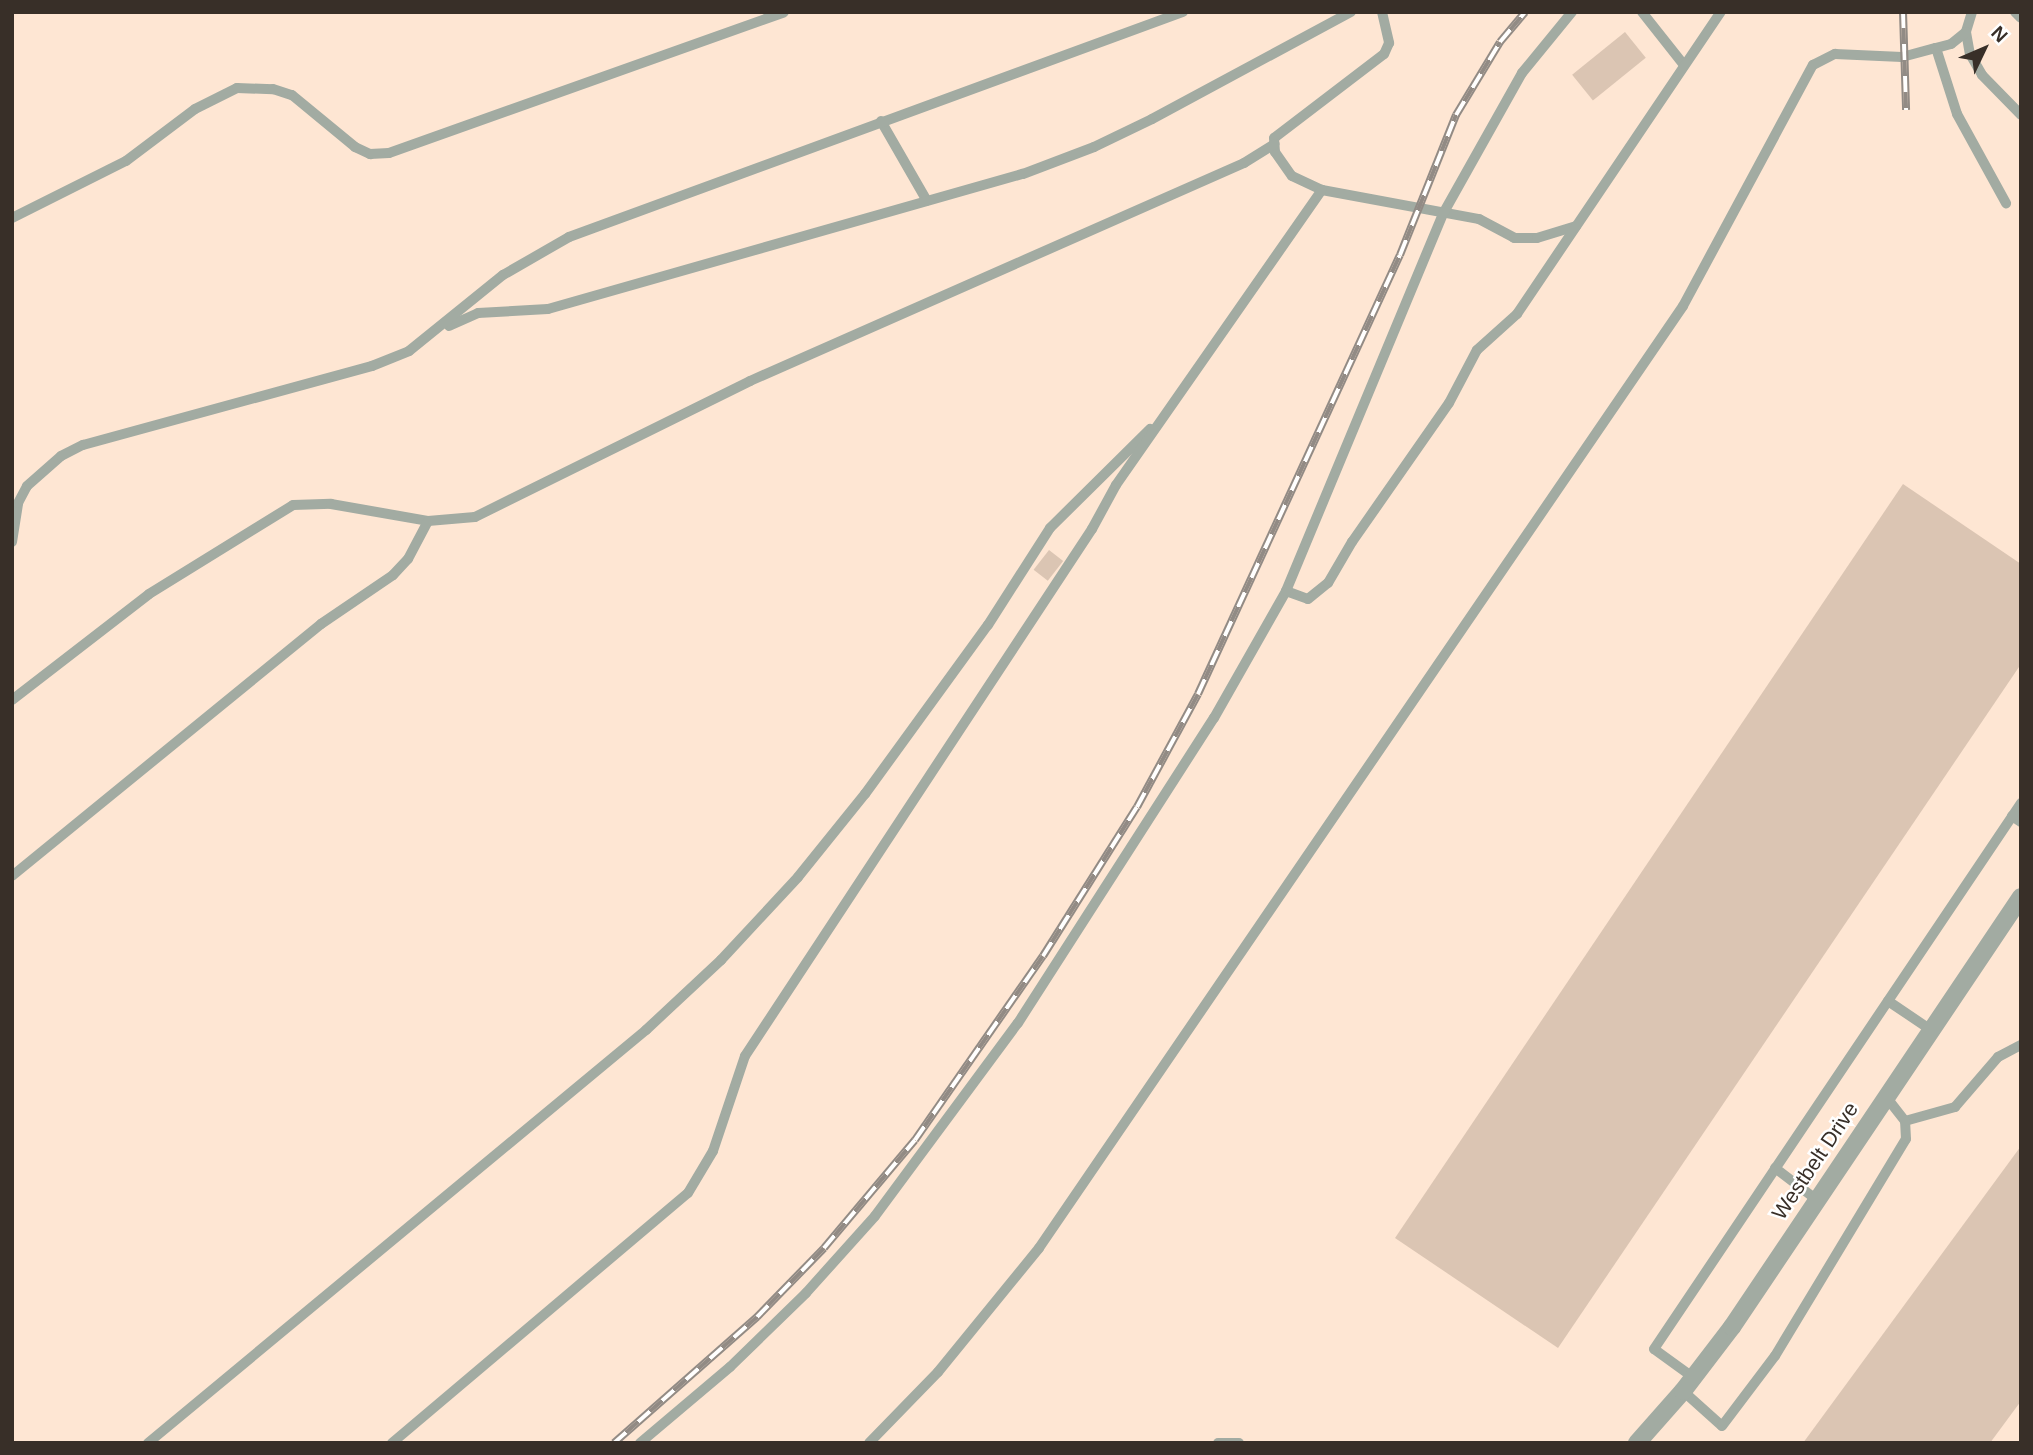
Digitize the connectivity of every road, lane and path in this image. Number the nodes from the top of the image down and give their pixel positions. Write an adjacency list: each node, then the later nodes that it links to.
1 (784, 12): 21 (lane)
2 (1183, 12): 15 (lane)
3 (1351, 12): 18 (lane)
4 (1382, 12): 16 (lane)
5 (1572, 12): 20 (lane)
6 (1642, 12): 13 (lane)
7 (1721, 12): 13 (lane)
8 (1972, 12): 11 (lane)
9 (2015, 12): 10 (lane)
10 (2021, 18)
11 (1966, 32): 12 (lane); 14 (lane)
12 (1936, 48): 19 (lane); 45 (lane)
13 (1684, 65): 22 (lane)
14 (2021, 115)
15 (881, 121): 18 (lane); 23 (lane)
16 (1274, 144): 17 (lane); 25 (lane)
17 (1322, 190): 20 (lane); 24 (lane)
18 (927, 201): 23 (lane)
19 (2006, 203)
20 (1444, 212): 22 (lane); 27 (lane)
21 (12, 218)
22 (1576, 226): 27 (lane)
23 (442, 328): 26 (lane)
24 (1163, 418): 42 (lane); 43 (lane)
25 (428, 521): 28 (lane); 31 (lane)
26 (12, 542)
27 (1286, 591): 44 (lane)
28 (12, 700)
29 (2021, 803): 30 (lane)
30 (2016, 819): 34 (lane)
31 (12, 876)
32 (2021, 897): 33 (street, Westbelt Drive)
33 (2014, 923): 35 (street, Westbelt Drive)
34 (1888, 1001): 35 (lane); 39 (lane)
35 (1931, 1030): 37 (street, Westbelt Drive)
36 (2021, 1045): 38 (lane)
37 (1886, 1097): 38 (lane); 40 (street, Westbelt Drive)
38 (1905, 1121): 41 (lane)
39 (1775, 1168): 40 (lane); 41 (lane)
40 (1817, 1200): 41 (street, Westbelt Drive)
41 (1689, 1384): 48 (street, Westbelt Drive)
42 (148, 1443)
43 (392, 1443)
44 (640, 1443)
45 (869, 1443)
46 (1218, 1443): 47 (lane)
47 (1239, 1443)
48 (1637, 1443)

